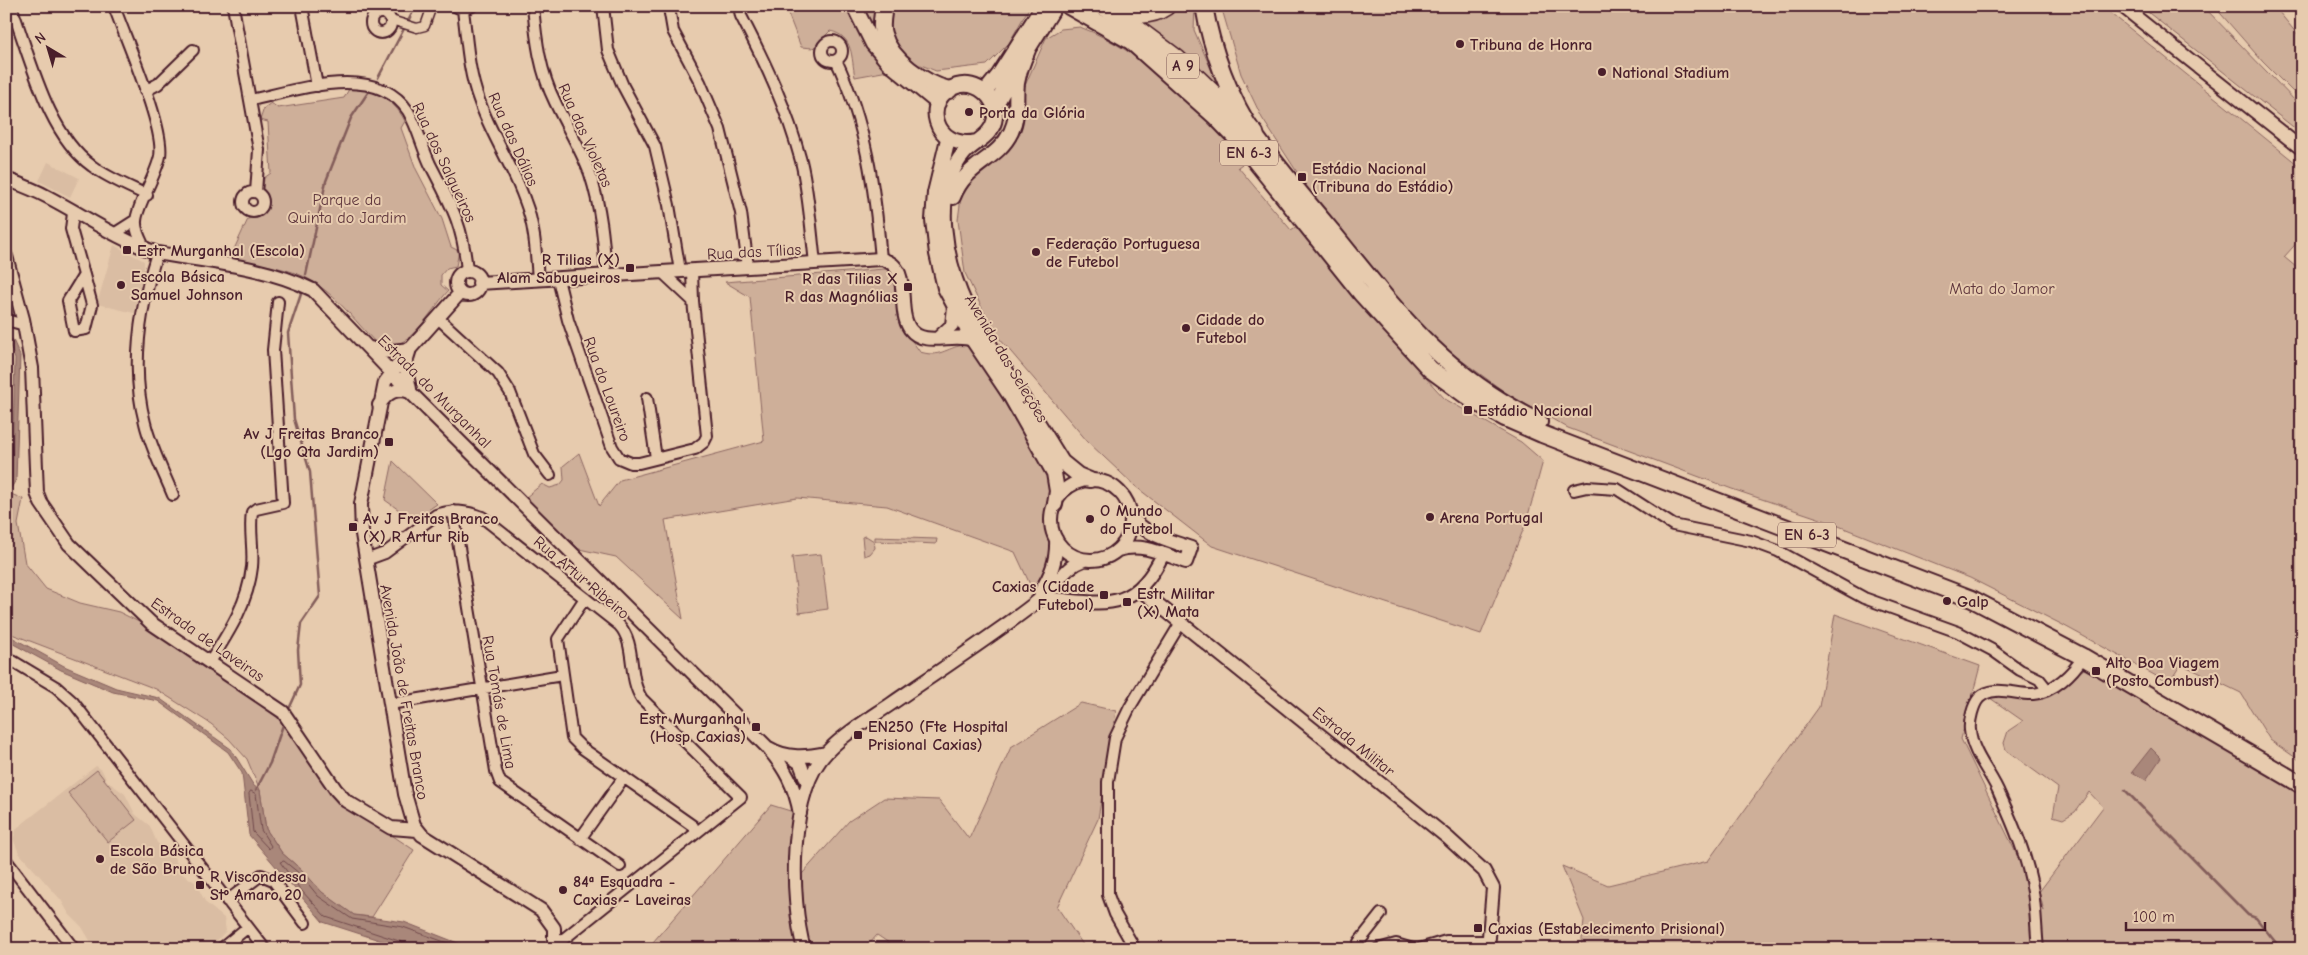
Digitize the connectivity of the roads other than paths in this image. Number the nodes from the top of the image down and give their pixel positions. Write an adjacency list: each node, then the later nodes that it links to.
1 (11, 6): 41 (street)
2 (233, 6): 31 (street)
3 (302, 6): 27 (street)
4 (432, 6): 22 (street)
5 (533, 6): 55 (street, Rua das Violetas)
6 (603, 6): 52 (street, Rua do Loureiro)
7 (739, 6): 49 (street)
8 (854, 6): 32 (main road)
9 (884, 6): 28 (main road)
10 (1043, 6): 23 (main road, Avenida das Seleções)
11 (1055, 6): 23 (main road, Avenida das Seleções)
12 (1069, 6): 34 (main road, A 9)
13 (1105, 6): 35 (highway, A 9)
14 (1112, 6): 15 (highway)
15 (1165, 6)
16 (1204, 6): 35 (main road)
17 (2122, 6): 38 (street)
18 (116, 7): 29 (street)
19 (463, 7): 57 (street, Rua das Dálias)
20 (670, 7): 50 (street)
21 (375, 10): 22 (street); 22 (street)
22 (390, 20)
23 (1038, 23): 25 (main road, Avenida das Seleções); 30 (main road, Avenida das Seleções)
24 (194, 50): 29 (street)
25 (1028, 50): 33 (main road, Avenida das Seleções); 43 (main road)
26 (836, 60): 48 (street)
27 (317, 86): 31 (street, Rua dos Salgueiros); 51 (street, Rua dos Salgueiros)
28 (950, 90): 30 (main road); 32 (main road)
29 (145, 91): 41 (street)
30 (985, 92): 33 (main road)
31 (251, 100): 40 (street)
32 (938, 103): 36 (main road)
33 (994, 108): 37 (main road, Avenida das Seleções)
34 (1215, 116): 93 (main road, EN 6-3)
35 (1254, 134): 102 (main road, EN 6-3)
36 (948, 139): 37 (main road); 62 (main road, Avenida das Seleções)
37 (976, 142): 43 (main road, Avenida das Seleções)
38 (2302, 149)
39 (6, 179): 42 (street, Estrada do Murganhal)
40 (256, 192)
41 (146, 195): 44 (street)
42 (73, 213): 45 (street, Estrada do Murganhal); 54 (street)
43 (945, 216): 76 (main road, Avenida das Seleções)
44 (136, 220): 45 (street); 46 (street)
45 (114, 234): 46 (street, Estrada do Murganhal)
46 (151, 251): 68 (street, Estrada do Murganhal); 78 (street)
47 (6, 256): 65 (street, Estrada de Laveiras)
48 (881, 259): 49 (street, Rua das Tílias); 66 (street)
49 (815, 263): 50 (street, Rua das Tílias)
50 (748, 267): 52 (street, Rua das Tílias)
51 (467, 271): 58 (street); 59 (street)
52 (686, 271): 53 (street, Rua das Tílias); 60 (street, Rua do Loureiro)
53 (662, 272): 55 (street, Rua das Tílias); 60 (street)
54 (84, 275): 54 (street)
55 (606, 276): 56 (street, Rua das Tílias)
56 (558, 278): 57 (street, Rua das Tílias); 74 (street, Rua do Loureiro)
57 (538, 280): 58 (street, Rua das Tílias)
58 (480, 283): 59 (street)
59 (460, 293): 63 (street)
60 (693, 301): 74 (street, Rua do Loureiro)
61 (278, 302): 95 (street)
62 (954, 307): 66 (street); 67 (main road, Avenida das Seleções)
63 (438, 318): 69 (street); 75 (street)
64 (6, 320): 65 (street)
65 (25, 325): 95 (street, Estrada de Laveiras)
66 (938, 338): 67 (street)
67 (973, 340): 79 (main road, Avenida das Seleções)
68 (369, 347): 69 (street); 70 (street, Estrada do Murganhal)
69 (410, 349): 70 (street); 71 (street)
70 (391, 372): 71 (street, Estrada do Murganhal); 73 (street, Avenida João de Freitas Branco)
71 (410, 392): 73 (street); 101 (street, Estrada do Murganhal)
72 (647, 398): 74 (street)
73 (379, 406): 85 (street, Avenida João de Freitas Branco)
74 (656, 458)
75 (550, 475)
76 (1090, 480): 79 (street); 81 (street)
77 (1574, 490): 98 (street)
78 (173, 495)
79 (1055, 504): 82 (street)
80 (453, 511): 85 (street); 89 (street, Rua Artur Ribeiro); 97 (street, Rua Tomás de Lima)
81 (1131, 516): 83 (street); 84 (street)
82 (1056, 539): 86 (street); 90 (street)
83 (1118, 550): 84 (street); 86 (street)
84 (1163, 554): 88 (street)
85 (366, 560): 99 (street, Avenida João de Freitas Branco)
86 (1084, 560): 87 (street)
87 (1059, 579): 90 (street); 91 (street)
88 (1139, 589): 91 (street); 92 (street, Estrada Militar)
89 (585, 598): 96 (street); 117 (street, Rua Artur Ribeiro)
90 (1036, 602): 91 (street); 100 (street)
91 (1071, 602)
92 (1180, 624): 116 (street, Estrada Militar); 122 (street)
93 (2083, 656): 98 (street); 105 (main road, EN 6-3)
94 (6, 657): 112 (street)
95 (210, 662): 108 (street, Estrada de Laveiras)
96 (562, 675): 97 (street); 103 (street)
97 (482, 688): 99 (street); 109 (street, Rua Tomás de Lima)
98 (2048, 689): 127 (street)
99 (390, 704): 108 (street, Avenida João de Freitas Branco)
100 (826, 753): 101 (street); 104 (street, Estrada do Murganhal)
101 (787, 762): 104 (street, Estrada do Murganhal); 106 (street, Estrada do Murganhal)
102 (2302, 774)
103 (624, 777): 107 (street); 109 (street)
104 (808, 784): 106 (street, Estrada do Murganhal)
105 (2302, 785)
106 (800, 814): 121 (street, Estrada do Murganhal)
107 (693, 826)
108 (417, 830): 117 (street)
109 (580, 839): 111 (street, Rua Tomás de Lima)
110 (6, 860): 118 (street)
111 (620, 866)
112 (227, 901): 114 (street); 115 (street)
113 (1382, 914): 123 (street)
114 (304, 923)
115 (248, 927): 119 (street); 120 (street)
116 (1488, 945): 126 (street)
117 (555, 948)
118 (74, 949)
119 (221, 949)
120 (266, 949)
121 (804, 949)
122 (1135, 949)
123 (1360, 949)
124 (1378, 949): 125 (street)
125 (1413, 949)
126 (1419, 949)
127 (2038, 949)

